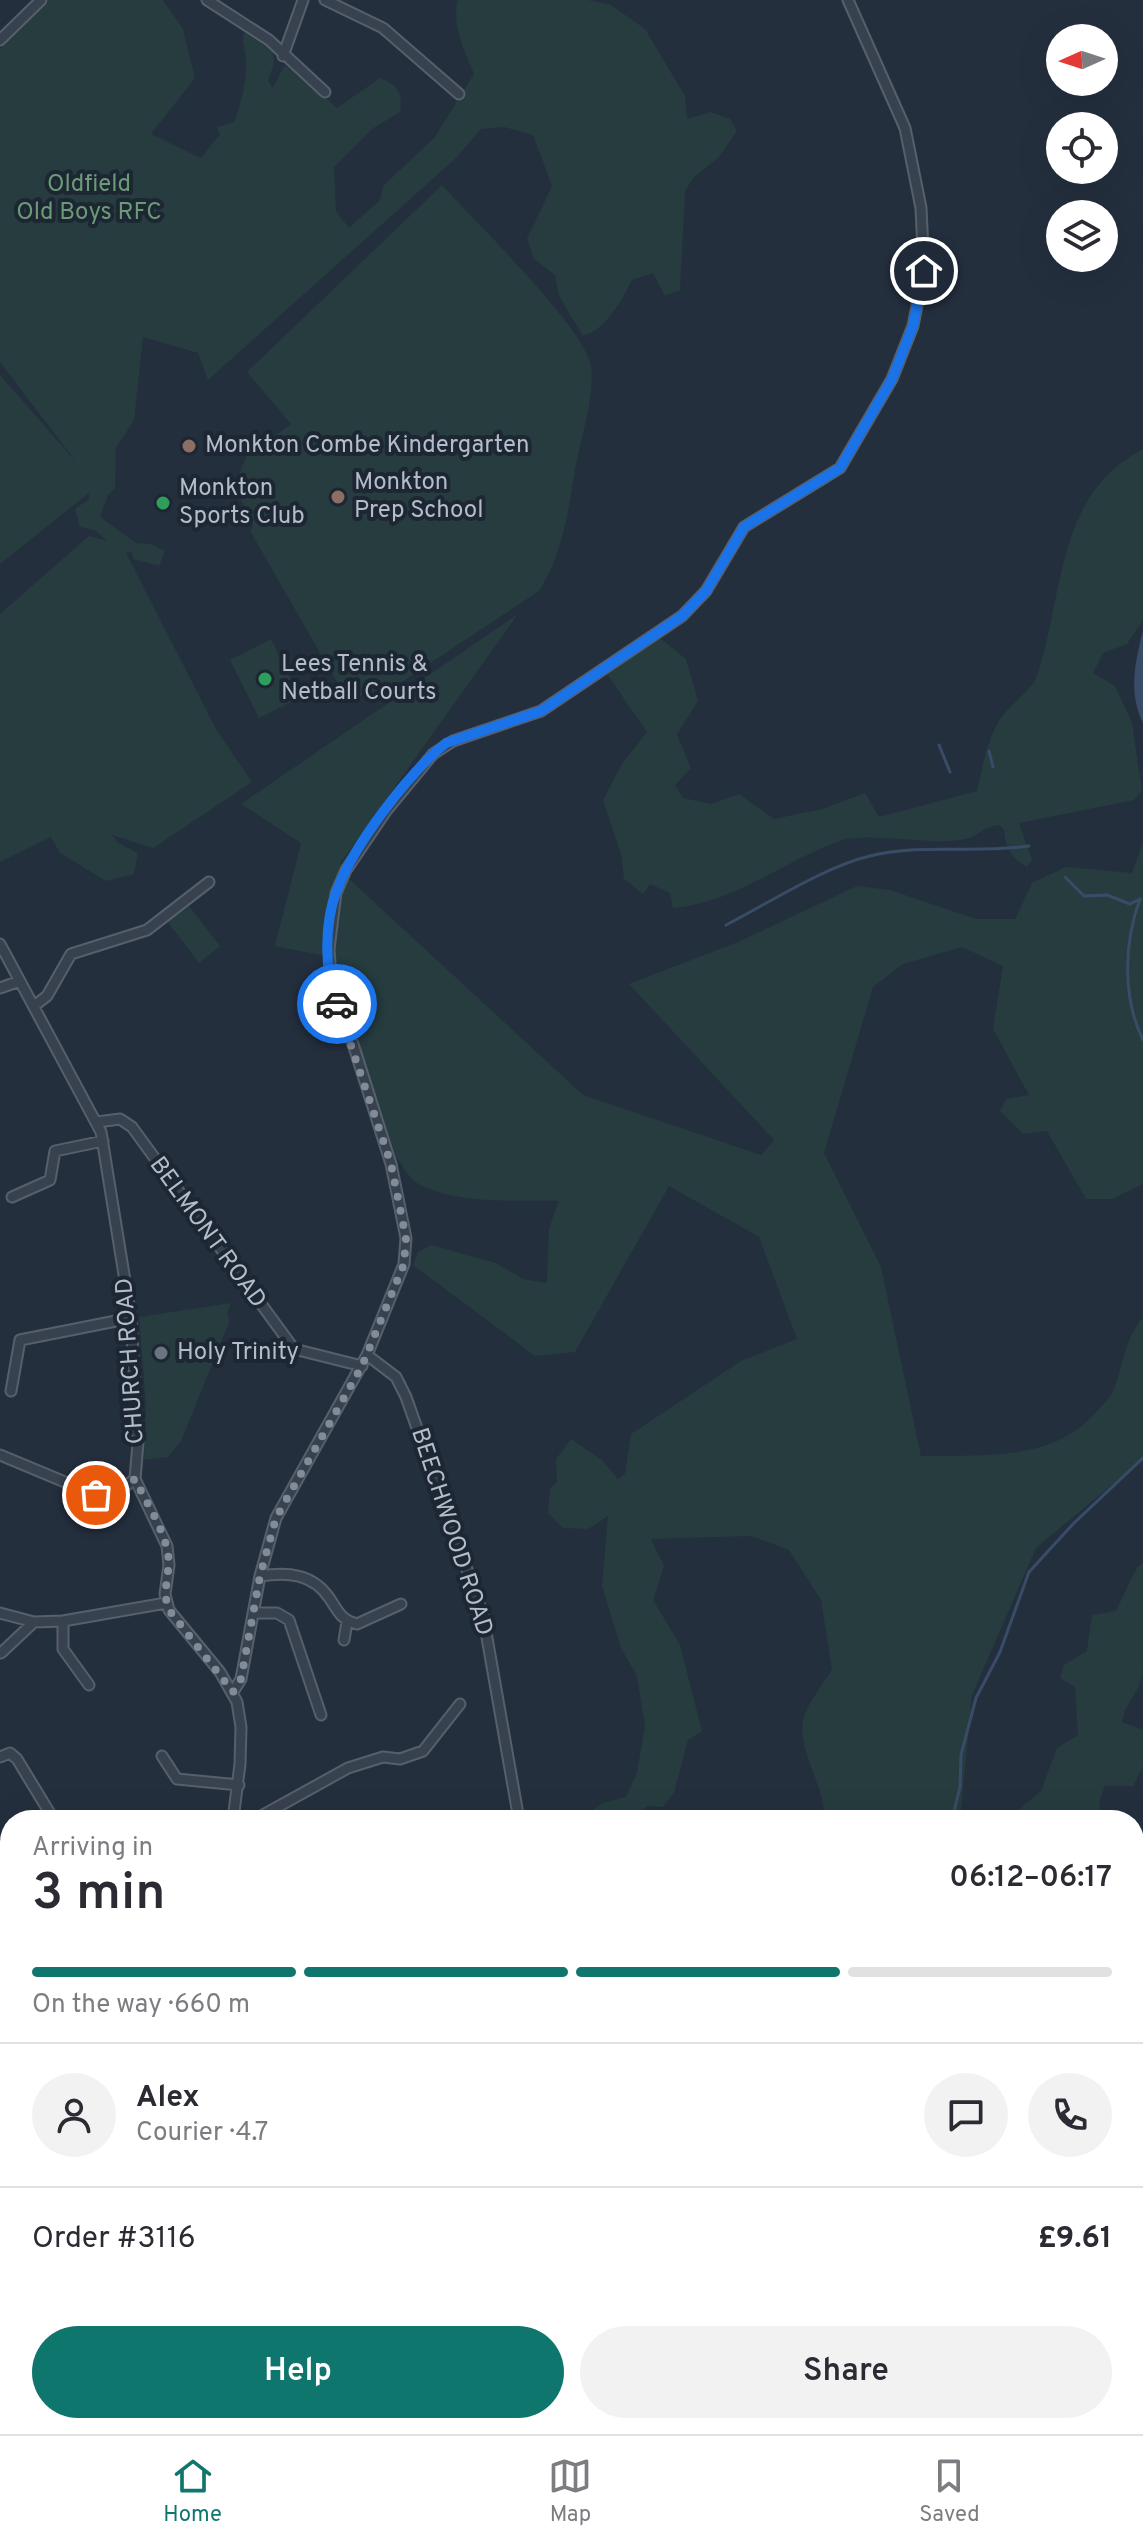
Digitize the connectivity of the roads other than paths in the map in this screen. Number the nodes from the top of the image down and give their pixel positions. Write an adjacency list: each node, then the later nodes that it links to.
1 (41, 0): 6 (street)
2 (207, 0): 7 (street)
3 (303, 0): 7 (street)
4 (325, 0): 9 (street)
5 (848, 0): 19 (street)
6 (0, 40)
7 (283, 56): 8 (street)
8 (325, 92)
9 (459, 94)
10 (209, 882): 14 (street)
11 (0, 944): 12 (street, CHURCH ROAD)
12 (20, 981): 13 (street); 14 (street, CHURCH ROAD)
13 (0, 988)
14 (34, 1006): 15 (street, CHURCH ROAD)
15 (97, 1122): 16 (street, CHURCH ROAD); 20 (street, BELMONT ROAD)
16 (103, 1141): 17 (street); 18 (street, CHURCH ROAD)
17 (12, 1197)
18 (131, 1318): 21 (street); 23 (street, CHURCH ROAD)
19 (367, 1355): 20 (street); 44 (street, BEECHWOOD ROAD)
20 (362, 1366): 24 (street)
21 (11, 1391)
22 (0, 1455): 23 (street)
23 (135, 1479): 25 (street, CHURCH ROAD)
24 (260, 1576): 28 (street); 31 (street)
25 (166, 1603): 29 (street); 35 (street)
26 (401, 1604): 31 (street)
27 (0, 1613): 30 (street)
28 (254, 1613): 35 (street); 37 (street)
29 (63, 1621): 30 (street); 34 (street)
30 (34, 1622): 33 (street)
31 (347, 1622): 32 (street)
32 (344, 1640)
33 (1, 1653)
34 (89, 1685)
35 (233, 1692): 40 (street)
36 (460, 1704): 43 (street)
37 (321, 1715)
38 (162, 1756): 40 (street)
39 (0, 1757): 41 (street)
40 (239, 1785): 42 (street)
41 (48, 1810)
42 (235, 1810)
43 (272, 1810)
44 (517, 1810)

